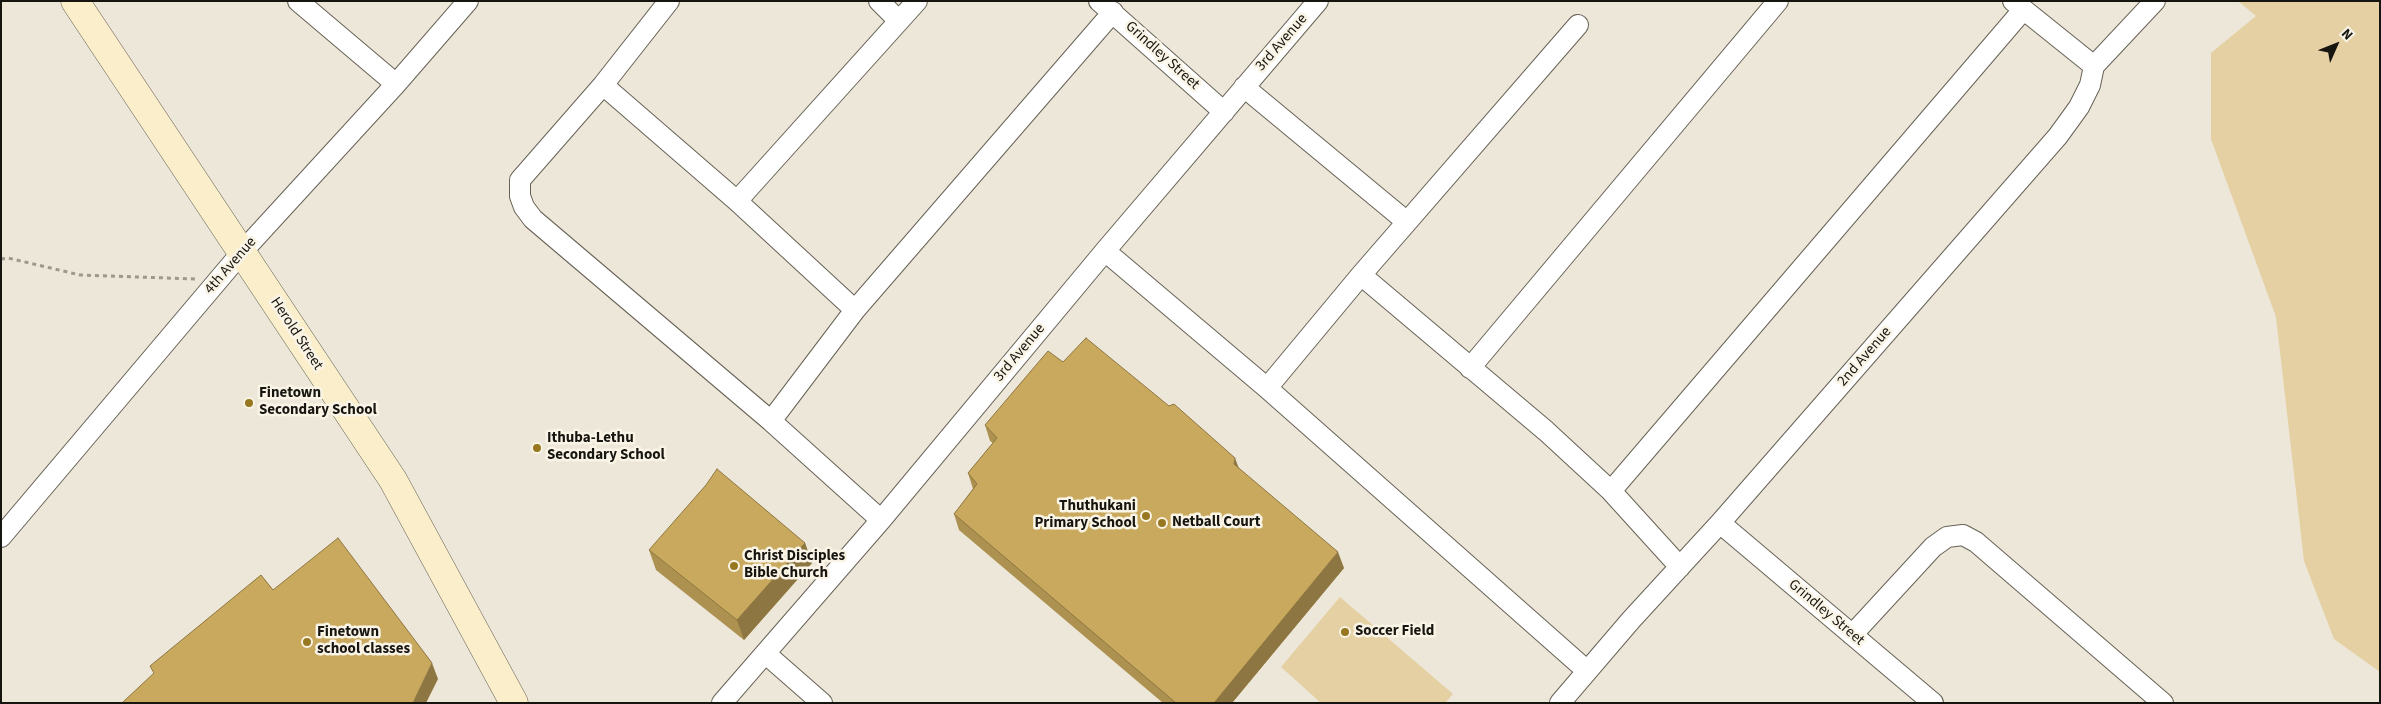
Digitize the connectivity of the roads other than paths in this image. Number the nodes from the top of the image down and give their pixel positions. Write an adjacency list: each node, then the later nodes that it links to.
1 (75, 1): 22 (street, Herold Street)
2 (298, 1): 15 (street)
3 (468, 1): 15 (street, 4th Avenue)
4 (669, 1): 16 (street)
5 (879, 1): 12 (street)
6 (917, 1): 12 (street)
7 (1318, 1): 17 (street, 3rd Avenue)
8 (1778, 1): 25 (street)
9 (2154, 1): 14 (street, 2nd Avenue)
10 (2018, 5): 14 (street); 28 (street)
11 (1106, 7): 18 (street, Grindley Street); 24 (street)
12 (900, 20): 19 (street)
13 (1578, 25): 20 (street)
14 (2094, 66): 30 (street, 2nd Avenue)
15 (396, 84): 22 (street, 4th Avenue)
16 (603, 85): 19 (street); 27 (street)
17 (1244, 87): 18 (street, 3rd Avenue); 20 (street)
18 (1224, 112): 21 (street, 3rd Avenue)
19 (737, 201): 24 (street)
20 (1407, 222): 23 (street)
21 (1105, 251): 26 (street); 29 (street, 3rd Avenue)
22 (242, 252): 31 (street, 4th Avenue); 36 (street, Herold Street)
23 (1361, 275): 25 (street); 26 (street)
24 (855, 310): 27 (street)
25 (1470, 368): 28 (street)
26 (1267, 388): 35 (street)
27 (771, 421): 29 (street)
28 (1611, 491): 32 (street)
29 (881, 520): 34 (street, 3rd Avenue)
30 (1720, 523): 32 (street, 2nd Avenue); 33 (street, Grindley Street)
31 (1, 537)
32 (1680, 567): 35 (street, 2nd Avenue)
33 (1852, 635): 40 (street, Grindley Street); 41 (street)
34 (766, 654): 37 (street, 3rd Avenue); 38 (street)
35 (1586, 670): 39 (street, 2nd Avenue)
36 (514, 703)
37 (722, 703)
38 (822, 703)
39 (1560, 703)
40 (1933, 703)
41 (2163, 703)

